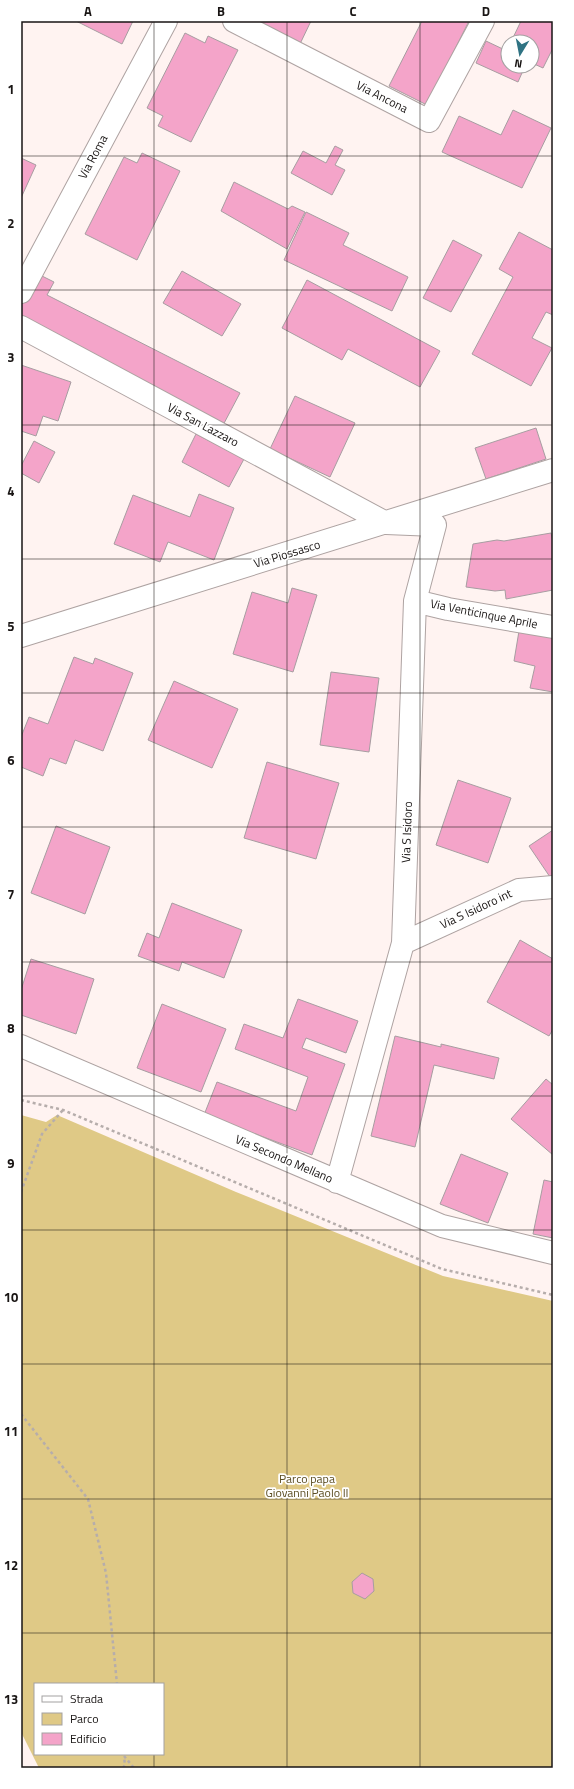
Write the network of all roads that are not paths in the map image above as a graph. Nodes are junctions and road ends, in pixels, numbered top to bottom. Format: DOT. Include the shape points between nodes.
graph roads {
  1 [pos="166,21"];
  2 [pos="234,21"];
  3 [pos="483,21"];
  4 [pos="21,292"];
  5 [pos="21,327"];
  6 [pos="553,470"];
  7 [pos="386,523"];
  8 [pos="415,601"];
  9 [pos="553,627"];
  10 [pos="21,636"];
  11 [pos="553,888"];
  12 [pos="403,943"];
  13 [pos="21,1046"];
  14 [pos="337,1182"];
  15 [pos="553,1252"];
  1 -- 4 [label="street, Via Roma"];
  2 -- 3 [label="street, Via Ancona" via="429,121"];
  5 -- 7 [label="street, Via San Lazzaro"];
  6 -- 7 [label="street, Via Piossasco"];
  7 -- 8 [label="street, Via S Isidoro" via="435,525"];
  7 -- 10 [label="street, Via Piossasco"];
  8 -- 9 [label="street, Via Venticinque Aprile"];
  8 -- 12 [label="street, Via S Isidoro"];
  11 -- 12 [label="street, Via S Isidoro int" via="519,890"];
  12 -- 14 [label="street, Via S Isidoro"];
  13 -- 14 [label="street, Via Secondo Mellano"];
  14 -- 15 [label="street, Via Secondo Mellano" via="442,1226"];
}
